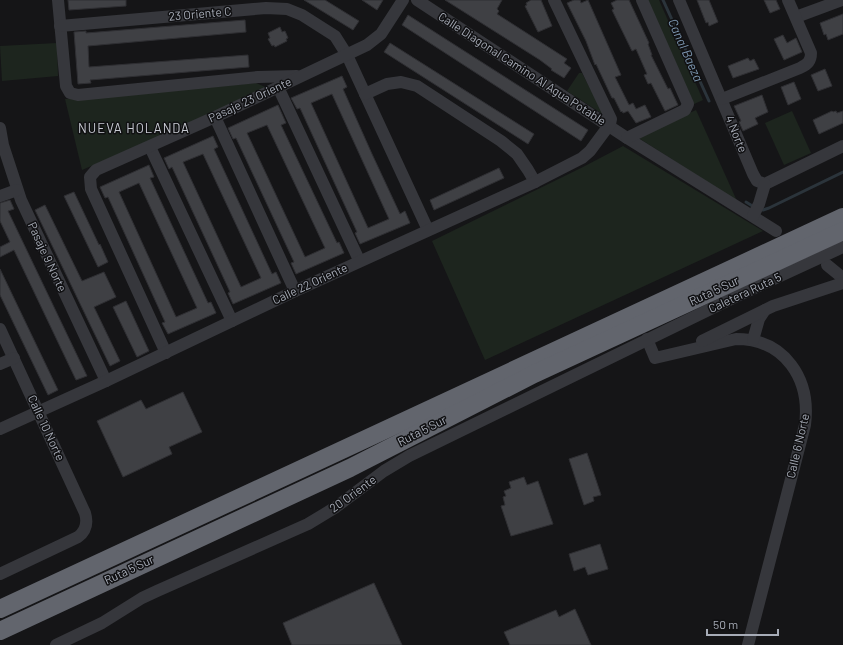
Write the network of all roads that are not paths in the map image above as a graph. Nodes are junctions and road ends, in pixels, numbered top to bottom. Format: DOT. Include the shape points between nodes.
graph roads {
  1 [pos="58,0"];
  2 [pos="403,0"];
  3 [pos="417,0"];
  4 [pos="554,0"];
  5 [pos="642,0"];
  6 [pos="679,0"];
  7 [pos="788,0"];
  8 [pos="842,0"];
  9 [pos="796,17"];
  10 [pos="60,26"];
  11 [pos="347,55"];
  12 [pos="302,76"];
  13 [pos="278,87"];
  14 [pos="365,94"];
  15 [pos="722,100"];
  16 [pos="215,117"];
  17 [pos="609,126"];
  18 [pos="0,128"];
  19 [pos="627,138"];
  20 [pos="843,146"];
  21 [pos="150,147"];
  22 [pos="535,182"];
  23 [pos="765,184"];
  24 [pos="17,190"];
  25 [pos="0,196"];
  26 [pos="843,204"];
  27 [pos="756,211"];
  28 [pos="843,217"];
  29 [pos="428,230"];
  30 [pos="776,231"];
  31 [pos="843,231"];
  32 [pos="843,234"];
  33 [pos="820,242"];
  34 [pos="843,247"];
  35 [pos="773,249"];
  36 [pos="359,260"];
  37 [pos="827,265"];
  38 [pos="843,278"];
  39 [pos="843,284"];
  40 [pos="294,290"];
  41 [pos="765,310"];
  42 [pos="232,321"];
  43 [pos="0,329"];
  44 [pos="647,339"];
  45 [pos="754,340"];
  46 [pos="679,352"];
  47 [pos="166,353"];
  48 [pos="14,358"];
  49 [pos="0,364"];
  50 [pos="106,381"];
  51 [pos="39,411"];
  52 [pos="0,429"];
  53 [pos="0,574"];
  54 [pos="0,609"];
  55 [pos="0,631"];
  56 [pos="56,645"];
  57 [pos="748,645"];
  1 -- 10 [label="street"];
  2 -- 11 [label="street, Pasaje 23 Oriente" via="375,39"];
  3 -- 17 [label="street, Calle Diagonal Camino Al Agua Potable"];
  4 -- 17 [label="street" via="610,117"];
  5 -- 19 [label="street" via="688,107"];
  6 -- 15 [label="street, 4 Norte"];
  7 -- 9 [label="street"];
  8 -- 9 [label="street"];
  9 -- 15 [label="street" via="811,53 811,60 806,65"];
  10 -- 11 [label="street, 23 Oriente C" via="266,8 287,9 302,14 335,36"];
  10 -- 12 [label="street" via="66,86 70,93 78,95 258,77"];
  11 -- 12 [label="street, Pasaje 23 Oriente"];
  11 -- 14 [label="street, 23 Oriente C"];
  12 -- 13 [label="street, Pasaje 23 Oriente"];
  13 -- 16 [label="street, Pasaje 23 Oriente"];
  13 -- 36 [label="street"];
  14 -- 22 [label="street" via="387,84 401,82 418,86 517,154"];
  14 -- 29 [label="street, 23 Oriente C"];
  15 -- 23 [label="street, 4 Norte" via="753,174 757,181"];
  16 -- 21 [label="street, Pasaje 23 Oriente"];
  16 -- 40 [label="street"];
  17 -- 19 [label="street, Calle Diagonal Camino Al Agua Potable"];
  17 -- 22 [label="street, Calle 22 Oriente" via="586,156"];
  18 -- 24 [label="street, Pasaje 9 Norte"];
  19 -- 27 [label="street, Calle Diagonal Camino Al Agua Potable"];
  20 -- 23 [label="street"];
  21 -- 42 [label="street"];
  21 -- 47 [label="street, Pasaje 23 Oriente" via="96,170 90,177 91,188"];
  22 -- 29 [label="street, Calle 22 Oriente"];
  23 -- 27 [label="street"];
  24 -- 25 [label="street"];
  24 -- 50 [label="street, Pasaje 9 Norte"];
  26 -- 35 [label="highway"];
  27 -- 30 [label="street, Calle Diagonal Camino Al Agua Potable"];
  28 -- 35 [label="highway, Ruta 5 Sur"];
  29 -- 36 [label="street, Calle 22 Oriente"];
  31 -- 33 [label="highway, Ruta 5 Sur"];
  32 -- 33 [label="highway"];
  33 -- 55 [label="highway, Ruta 5 Sur" via="534,374 343,471"];
  34 -- 44 [label="street, Caletera Ruta 5"];
  35 -- 54 [label="highway, Ruta 5 Sur"];
  36 -- 40 [label="street, Calle 22 Oriente"];
  37 -- 38 [label="street"];
  39 -- 41 [label="street"];
  40 -- 42 [label="street, Calle 22 Oriente"];
  41 -- 45 [label="street" via="759,319"];
  41 -- 46 [label="street"];
  42 -- 47 [label="street, Calle 22 Oriente"];
  43 -- 48 [label="street, Calle 10 Norte"];
  44 -- 46 [label="street, Calle 6 Norte" via="656,358"];
  44 -- 56 [label="street, 20 Oriente" via="409,456 308,524 142,598 102,623"];
  45 -- 46 [label="street, Calle 6 Norte" via="736,339"];
  45 -- 57 [label="street, Calle 6 Norte" via="769,346 788,360 802,384 807,411"];
  47 -- 50 [label="street, Calle 22 Oriente"];
  48 -- 49 [label="street"];
  48 -- 51 [label="street, Calle 10 Norte"];
  50 -- 51 [label="street, Calle 22 Oriente"];
  51 -- 52 [label="street, Calle 22 Oriente"];
  51 -- 53 [label="street, Calle 10 Norte" via="85,513 86,528 78,537"];
}
